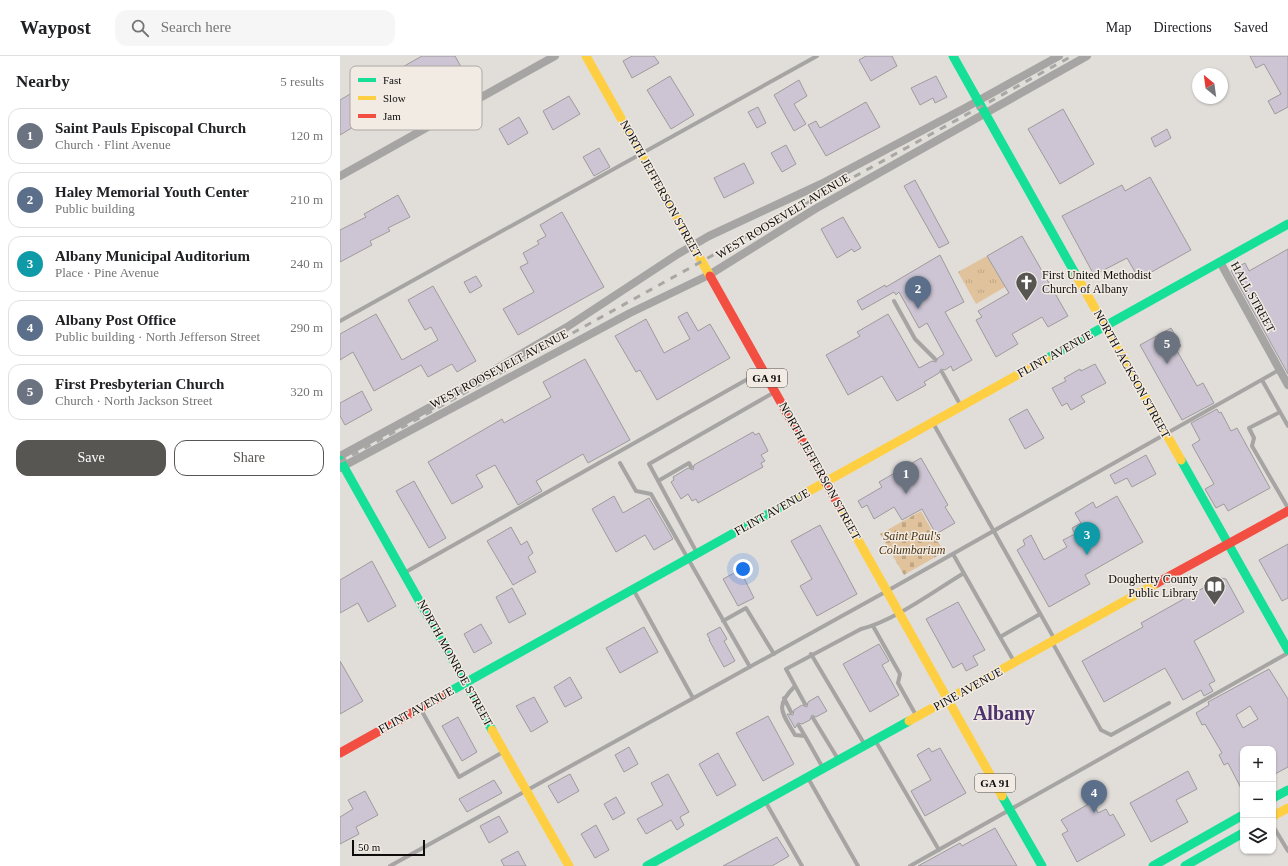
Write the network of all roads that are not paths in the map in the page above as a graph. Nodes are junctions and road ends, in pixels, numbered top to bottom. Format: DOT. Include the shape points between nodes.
graph roads {
  1 [pos="555,56"];
  2 [pos="586,56"];
  3 [pos="817,56"];
  4 [pos="953,56"];
  5 [pos="1058,56"];
  6 [pos="1087,56"];
  7 [pos="482,97"];
  8 [pos="978,100"];
  9 [pos="985,112"];
  10 [pos="422,130"];
  11 [pos="641,154"];
  12 [pos="340,176"];
  13 [pos="1288,224"];
  14 [pos="693,246"];
  15 [pos="1220,262"];
  16 [pos="709,275"];
  17 [pos="894,301"];
  18 [pos="340,321"];
  19 [pos="1105,326"];
  20 [pos="935,359"];
  21 [pos="1279,370"];
  22 [pos="763,371"];
  23 [pos="942,372"];
  24 [pos="1262,380"];
  25 [pos="1288,385"];
  26 [pos="775,391"];
  27 [pos="961,406"];
  28 [pos="1280,412"];
  29 [pos="932,422"];
  30 [pos="1288,426"];
  31 [pos="1166,434"];
  32 [pos="340,456"];
  33 [pos="620,463"];
  34 [pos="341,465"];
  35 [pos="691,467"];
  36 [pos="658,480"];
  37 [pos="826,482"];
  38 [pos="1288,510"];
  39 [pos="993,531"];
  40 [pos="1228,544"];
  41 [pos="697,553"];
  42 [pos="953,554"];
  43 [pos="688,558"];
  44 [pos="404,573"];
  45 [pos="964,573"];
  46 [pos="633,589"];
  47 [pos="887,591"];
  48 [pos="899,612"];
  49 [pos="1040,614"];
  50 [pos="723,621"];
  51 [pos="873,626"];
  52 [pos="1000,637"];
  53 [pos="1054,641"];
  54 [pos="1288,650"];
  55 [pos="1288,653"];
  56 [pos="774,654"];
  57 [pos="812,654"];
  58 [pos="1015,663"];
  59 [pos="750,667"];
  60 [pos="466,682"];
  61 [pos="795,686"];
  62 [pos="693,698"];
  63 [pos="784,698"];
  64 [pos="949,699"];
  65 [pos="1169,703"];
  66 [pos="805,704"];
  67 [pos="420,708"];
  68 [pos="791,712"];
  69 [pos="917,717"];
  70 [pos="813,718"];
  71 [pos="799,726"];
  72 [pos="805,736"];
  73 [pos="875,740"];
  74 [pos="865,746"];
  75 [pos="505,752"];
  76 [pos="340,753"];
  77 [pos="839,760"];
  78 [pos="823,768"];
  79 [pos="808,777"];
  80 [pos="526,790"];
  81 [pos="1288,790"];
  82 [pos="1276,796"];
  83 [pos="765,801"];
  84 [pos="1288,808"];
  85 [pos="1010,809"];
  86 [pos="1276,814"];
  87 [pos="1240,817"];
  88 [pos="1276,831"];
  89 [pos="1240,835"];
  90 [pos="939,850"];
  91 [pos="1288,851"];
  92 [pos="390,866"];
  93 [pos="569,866"];
  94 [pos="646,866"];
  95 [pos="802,866"];
  96 [pos="858,866"];
  97 [pos="910,866"];
  98 [pos="1042,866"];
  99 [pos="1152,866"];
  100 [pos="1185,866"];
  1 -- 7 [label="street"];
  2 -- 11 [label="main road, NORTH JEFFERSON STREET / GA 91"];
  3 -- 11 [label="lane"];
  4 -- 8 [label="main road, NORTH JACKSON STREET"];
  5 -- 8 [label="street, WEST ROOSEVELT AVENUE"];
  6 -- 9 [label="street, WEST ROOSEVELT AVENUE"];
  8 -- 9 [label="main road, NORTH JACKSON STREET"];
  8 -- 14 [label="street, WEST ROOSEVELT AVENUE" via="821,184 713,234"];
  9 -- 16 [label="street, WEST ROOSEVELT AVENUE" via="815,209"];
  9 -- 19 [label="main road, NORTH JACKSON STREET"];
  10 -- 12 [label="street"];
  11 -- 14 [label="main road, NORTH JEFFERSON STREET / GA 91"];
  11 -- 18 [label="lane"];
  13 -- 15 [label="main road, FLINT AVENUE"];
  14 -- 16 [label="main road, NORTH JEFFERSON STREET / GA 91"];
  14 -- 32 [label="street, WEST ROOSEVELT AVENUE" via="568,327"];
  15 -- 19 [label="main road, FLINT AVENUE"];
  15 -- 21 [label="street, HALL STREET"];
  16 -- 22 [label="main road, NORTH JEFFERSON STREET / GA 91"];
  16 -- 34 [label="street, WEST ROOSEVELT AVENUE" via="630,313"];
  17 -- 20 [label="lane" via="915,339"];
  19 -- 27 [label="main road, FLINT AVENUE"];
  19 -- 31 [label="main road, NORTH JACKSON STREET"];
  21 -- 24 [label="lane"];
  21 -- 25 [label="street, HALL STREET"];
  22 -- 26 [label="main road, NORTH JEFFERSON STREET / GA 91"];
  22 -- 44 [label="lane"];
  23 -- 27 [label="lane"];
  24 -- 28 [label="lane"];
  24 -- 31 [label="lane"];
  26 -- 36 [label="lane" via="649,464"];
  26 -- 37 [label="main road, NORTH JEFFERSON STREET / GA 91"];
  27 -- 29 [label="main road, FLINT AVENUE"];
  28 -- 30 [label="lane"];
  28 -- 38 [label="lane" via="1249,428 1254,438 1252,446"];
  29 -- 37 [label="main road, FLINT AVENUE"];
  29 -- 39 [label="lane"];
  31 -- 39 [label="lane"];
  31 -- 40 [label="main road, NORTH JACKSON STREET"];
  33 -- 43 [label="lane" via="636,491 651,494"];
  34 -- 44 [label="main road, NORTH MONROE STREET"];
  35 -- 36 [label="lane" via="689,463"];
  36 -- 41 [label="lane"];
  37 -- 41 [label="main road, FLINT AVENUE"];
  37 -- 47 [label="main road, NORTH JEFFERSON STREET / GA 91"];
  38 -- 40 [label="main road, PINE AVENUE"];
  39 -- 42 [label="lane"];
  39 -- 49 [label="lane"];
  40 -- 53 [label="main road, PINE AVENUE"];
  40 -- 54 [label="main road, NORTH JACKSON STREET"];
  41 -- 43 [label="main road, FLINT AVENUE"];
  42 -- 45 [label="lane"];
  42 -- 47 [label="lane"];
  43 -- 46 [label="main road, FLINT AVENUE"];
  43 -- 50 [label="lane"];
  44 -- 60 [label="main road, NORTH MONROE STREET"];
  45 -- 48 [label="lane"];
  45 -- 52 [label="lane"];
  46 -- 60 [label="main road, FLINT AVENUE"];
  46 -- 62 [label="lane"];
  47 -- 48 [label="main road, NORTH JEFFERSON STREET / GA 91"];
  47 -- 56 [label="lane"];
  48 -- 51 [label="lane"];
  48 -- 64 [label="main road, NORTH JEFFERSON STREET / GA 91"];
  49 -- 52 [label="lane"];
  49 -- 53 [label="lane"];
  50 -- 56 [label="lane" via="746,608"];
  50 -- 59 [label="lane"];
  51 -- 57 [label="lane" via="861,629"];
  51 -- 69 [label="lane" via="900,674 898,684"];
  52 -- 58 [label="lane"];
  53 -- 58 [label="main road, PINE AVENUE"];
  53 -- 65 [label="lane" via="1101,730 1111,735"];
  55 -- 85 [label="lane"];
  56 -- 59 [label="lane"];
  57 -- 61 [label="lane" via="786,669"];
  57 -- 74 [label="lane"];
  58 -- 64 [label="main road, PINE AVENUE"];
  59 -- 62 [label="lane"];
  60 -- 67 [label="main road, FLINT AVENUE"];
  60 -- 75 [label="main road, NORTH MONROE STREET"];
  61 -- 63 [label="lane"];
  61 -- 66 [label="lane"];
  62 -- 80 [label="lane"];
  63 -- 68 [label="lane"];
  63 -- 72 [label="lane" via="782,711 795,734"];
  64 -- 69 [label="main road, PINE AVENUE"];
  64 -- 85 [label="main road, NORTH JEFFERSON STREET / GA 91"];
  67 -- 75 [label="lane" via="460,777"];
  67 -- 76 [label="main road, FLINT AVENUE"];
  69 -- 73 [label="main road, PINE AVENUE"];
  70 -- 77 [label="lane"];
  71 -- 72 [label="lane"];
  72 -- 78 [label="lane"];
  73 -- 74 [label="main road, PINE AVENUE"];
  73 -- 90 [label="lane"];
  74 -- 77 [label="main road, PINE AVENUE"];
  75 -- 80 [label="main road, NORTH MONROE STREET"];
  77 -- 78 [label="main road, PINE AVENUE"];
  78 -- 79 [label="main road, PINE AVENUE"];
  79 -- 83 [label="main road, PINE AVENUE"];
  79 -- 96 [label="lane"];
  80 -- 92 [label="lane"];
  80 -- 93 [label="main road, NORTH MONROE STREET"];
  81 -- 82 [label="main road"];
  83 -- 94 [label="main road, PINE AVENUE"];
  83 -- 95 [label="lane"];
  84 -- 86 [label="main road"];
  85 -- 90 [label="lane"];
  85 -- 98 [label="main road, NORTH JEFFERSON STREET / GA 91"];
  87 -- 99 [label="main road"];
  88 -- 91 [label="lane"];
  89 -- 100 [label="main road"];
  90 -- 97 [label="lane"];
}
